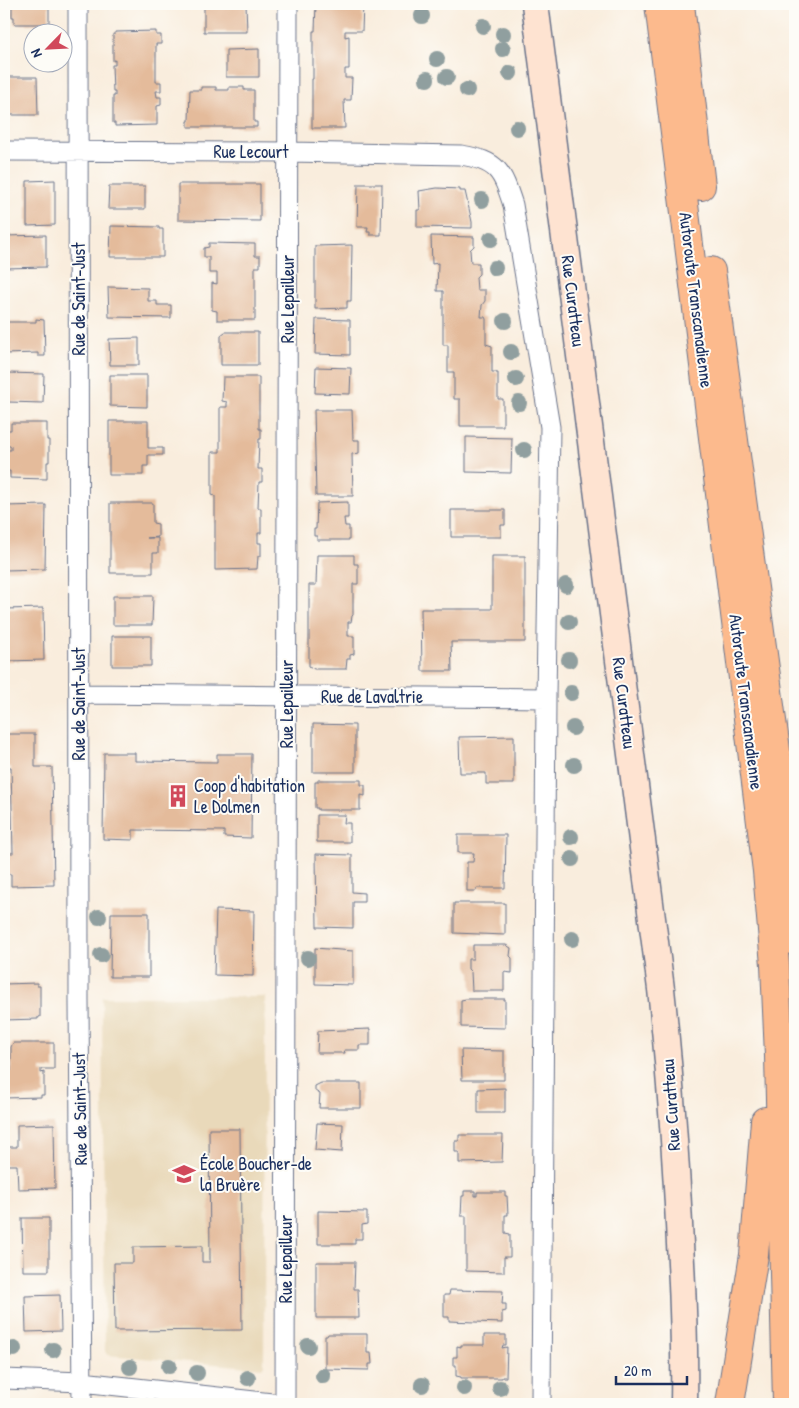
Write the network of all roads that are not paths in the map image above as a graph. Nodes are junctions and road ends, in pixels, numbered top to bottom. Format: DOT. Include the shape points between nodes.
graph roads {
  1 [pos="78,4"];
  2 [pos="288,4"];
  3 [pos="535,4"];
  4 [pos="659,4"];
  5 [pos="680,4"];
  6 [pos="4,151"];
  7 [pos="79,152"];
  8 [pos="288,152"];
  9 [pos="79,694"];
  10 [pos="287,696"];
  11 [pos="546,698"];
  12 [pos="772,925"];
  13 [pos="795,941"];
  14 [pos="4,1379"];
  15 [pos="82,1382"];
  16 [pos="82,1404"];
  17 [pos="281,1404"];
  18 [pos="286,1404"];
  19 [pos="541,1404"];
  20 [pos="684,1404"];
  21 [pos="730,1404"];
  22 [pos="787,1404"];
  1 -- 7 [label="street, Rue de Saint-Just"];
  2 -- 8 [label="street, Rue Lepailleur"];
  3 -- 20 [label="main road, Rue Curatteau" via="662,998 679,1209"];
  4 -- 12 [label="highway, Autoroute Transcanadienne"];
  5 -- 13 [label="highway, Autoroute Transcanadienne" via="708,246 784,809"];
  6 -- 7 [label="street, Rue Lecourt"];
  7 -- 8 [label="street, Rue Lecourt"];
  7 -- 9 [label="street, Rue de Saint-Just"];
  8 -- 10 [label="street, Rue Lepailleur"];
  8 -- 11 [label="street, Rue Lecourt" via="461,155 479,158 503,176 513,205 550,427"];
  9 -- 10 [label="street, Rue de Lavaltrie"];
  9 -- 15 [label="street, Rue de Saint-Just"];
  10 -- 11 [label="street, Rue de Lavaltrie"];
  10 -- 18 [label="street, Rue Lepailleur"];
  11 -- 19 [label="street"];
  12 -- 21 [label="highway" via="765,1134 754,1255"];
  12 -- 22 [label="highway, Autoroute Transcanadienne" via="782,1154"];
  14 -- 15 [label="street"];
  15 -- 16 [label="street, Rue de Saint-Just"];
  15 -- 17 [label="street"];
}
